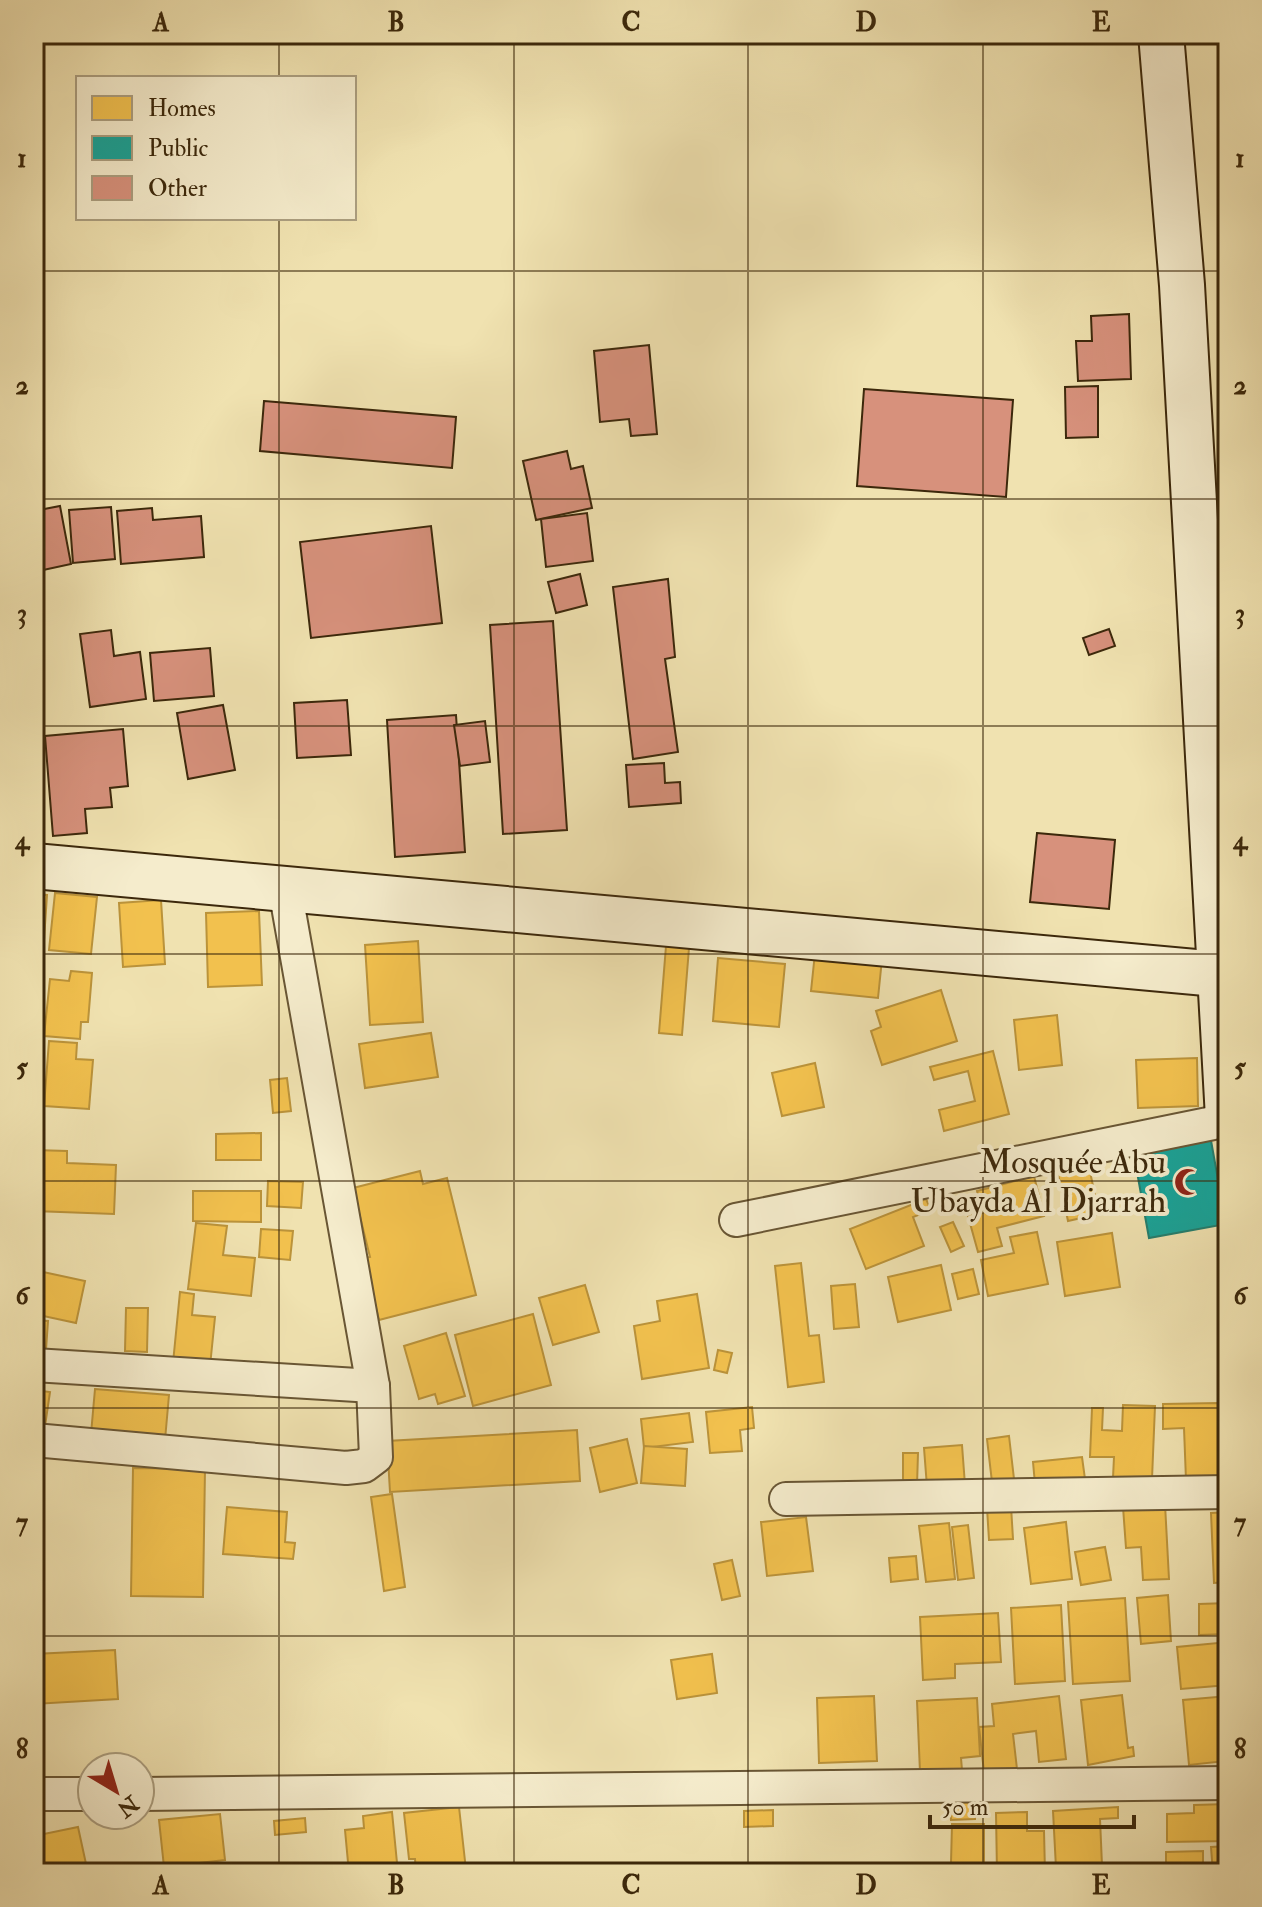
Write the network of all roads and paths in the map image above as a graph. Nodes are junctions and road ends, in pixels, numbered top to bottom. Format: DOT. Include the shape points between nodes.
graph roads {
  1 [pos="1161,34"];
  2 [pos="34,866"];
  3 [pos="285,889"];
  4 [pos="1224,975"];
  5 [pos="1228,1119"];
  6 [pos="736,1220"];
  7 [pos="34,1365"];
  8 [pos="373,1386"];
  9 [pos="34,1440"];
  10 [pos="1228,1492"];
  11 [pos="786,1499"];
  12 [pos="1228,1783"];
  13 [pos="34,1794"];
  14 [pos="76,1794"];
  15 [pos="156,1794"];
  1 -- 4 [label="street" via="1182,285"];
  2 -- 3 [label="street"];
  3 -- 4 [label="street"];
  3 -- 8 [label="street"];
  4 -- 5 [label="street"];
  5 -- 6 [label="street"];
  7 -- 8 [label="street"];
  8 -- 9 [label="street" via="376,1457 364,1466"];
  10 -- 11 [label="street"];
  12 -- 15 [label="street"];
  13 -- 14 [label="street"];
}
